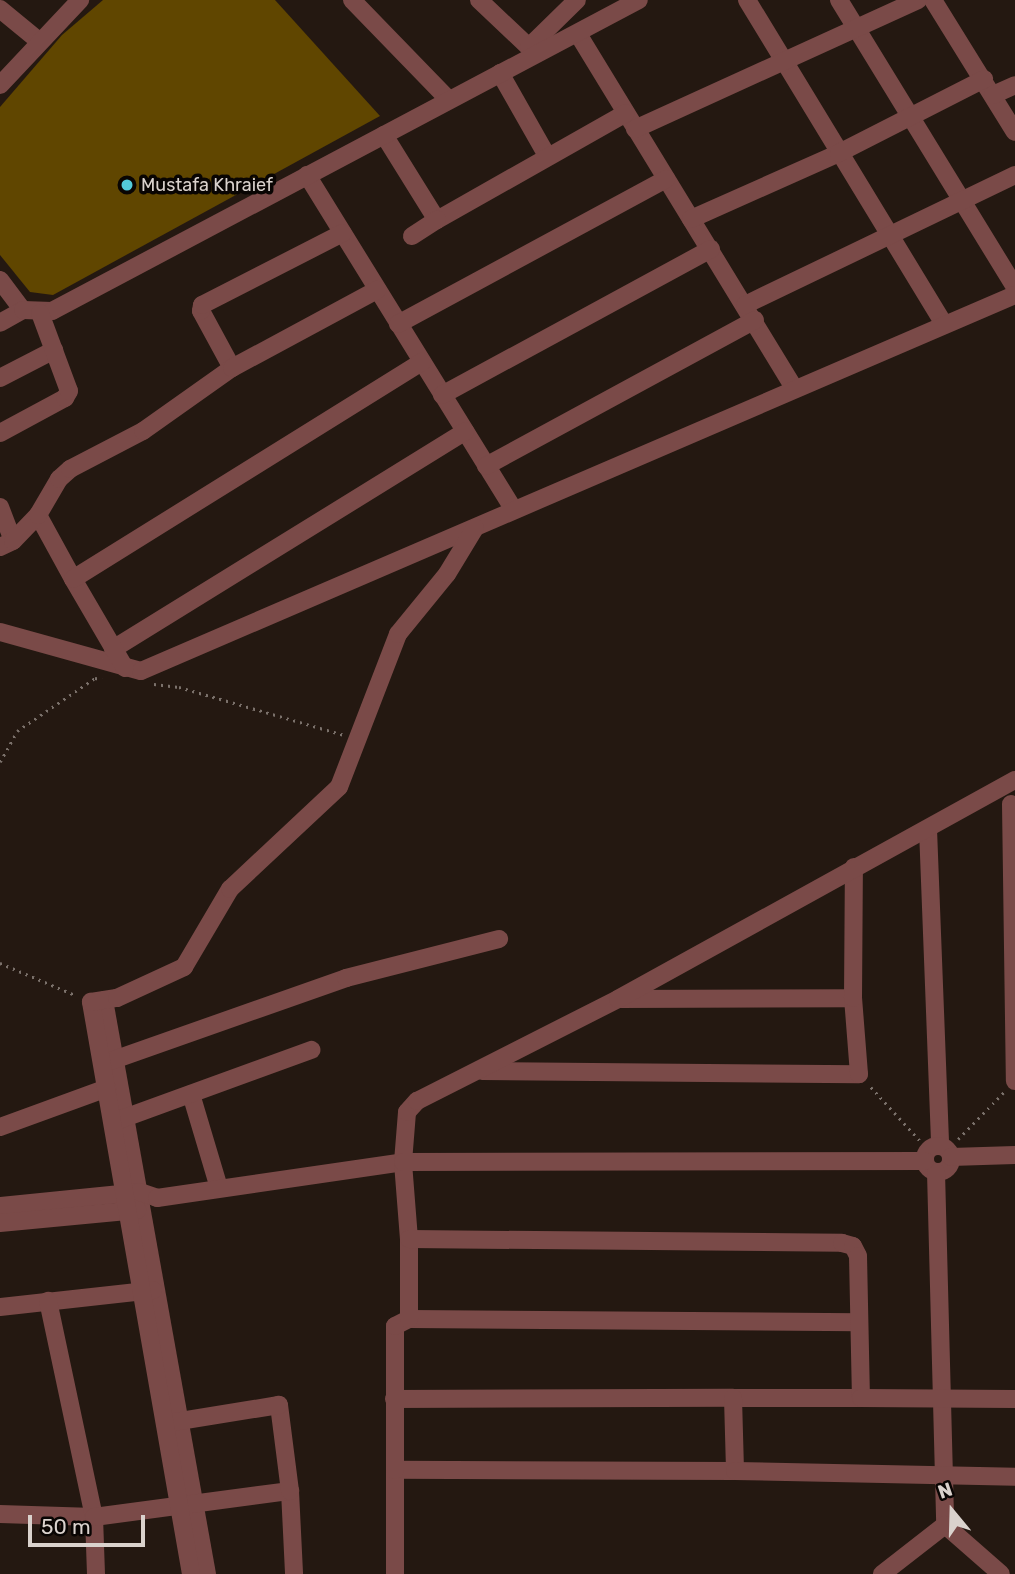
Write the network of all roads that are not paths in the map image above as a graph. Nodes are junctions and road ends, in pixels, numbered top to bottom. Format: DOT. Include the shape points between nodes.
graph roads {
  1 [pos="352,0"];
  2 [pos="479,0"];
  3 [pos="577,0"];
  4 [pos="639,0"];
  5 [pos="747,0"];
  6 [pos="839,0"];
  7 [pos="918,0"];
  8 [pos="933,0"];
  9 [pos="71,4"];
  10 [pos="0,9"];
  11 [pos="857,28"];
  12 [pos="578,34"];
  13 [pos="39,41"];
  14 [pos="532,50"];
  15 [pos="785,61"];
  16 [pos="500,73"];
  17 [pos="0,85"];
  18 [pos="1015,85"];
  19 [pos="989,87"];
  20 [pos="449,100"];
  21 [pos="625,113"];
  22 [pos="910,117"];
  23 [pos="635,129"];
  24 [pos="1015,132"];
  25 [pos="384,135"];
  26 [pos="839,153"];
  27 [pos="546,154"];
  28 [pos="307,175"];
  29 [pos="1015,175"];
  30 [pos="666,179"];
  31 [pos="961,201"];
  32 [pos="691,219"];
  33 [pos="437,220"];
  34 [pos="343,233"];
  35 [pos="888,234"];
  36 [pos="412,236"];
  37 [pos="711,249"];
  38 [pos="0,280"];
  39 [pos="1015,287"];
  40 [pos="377,290"];
  41 [pos="1015,295"];
  42 [pos="745,304"];
  43 [pos="32,312"];
  44 [pos="755,320"];
  45 [pos="0,323"];
  46 [pos="398,324"];
  47 [pos="944,324"];
  48 [pos="54,351"];
  49 [pos="422,362"];
  50 [pos="232,368"];
  51 [pos="0,378"];
  52 [pos="794,388"];
  53 [pos="442,395"];
  54 [pos="465,432"];
  55 [pos="0,433"];
  56 [pos="486,466"];
  57 [pos="0,507"];
  58 [pos="513,509"];
  59 [pos="38,515"];
  60 [pos="475,528"];
  61 [pos="7,544"];
  62 [pos="73,579"];
  63 [pos="0,632"];
  64 [pos="113,649"];
  65 [pos="125,668"];
  66 [pos="1012,782"];
  67 [pos="1013,809"];
  68 [pos="928,829"];
  69 [pos="854,867"];
  70 [pos="499,939"];
  71 [pos="853,998"];
  72 [pos="618,999"];
  73 [pos="312,1050"];
  74 [pos="109,1062"];
  75 [pos="479,1071"];
  76 [pos="1015,1082"];
  77 [pos="107,1088"];
  78 [pos="191,1094"];
  79 [pos="119,1120"];
  80 [pos="0,1127"];
  81 [pos="1015,1155"];
  82 [pos="938,1156"];
  83 [pos="403,1162"];
  84 [pos="219,1188"];
  85 [pos="139,1201"];
  86 [pos="0,1206"];
  87 [pos="0,1223"];
  88 [pos="409,1239"];
  89 [pos="151,1290"];
  90 [pos="48,1301"];
  91 [pos="0,1307"];
  92 [pos="409,1320"];
  93 [pos="859,1322"];
  94 [pos="733,1398"];
  95 [pos="861,1398"];
  96 [pos="394,1399"];
  97 [pos="942,1399"];
  98 [pos="1015,1399"];
  99 [pos="170,1422"];
  100 [pos="395,1471"];
  101 [pos="735,1471"];
  102 [pos="1015,1477"];
  103 [pos="943,1478"];
  104 [pos="290,1491"];
  105 [pos="186,1505"];
  106 [pos="0,1514"];
  107 [pos="94,1517"];
  108 [pos="945,1525"];
  109 [pos="96,1574"];
  110 [pos="191,1574"];
  111 [pos="207,1574"];
  112 [pos="294,1574"];
  113 [pos="395,1574"];
  114 [pos="882,1574"];
  115 [pos="1001,1574"];
  1 -- 20 [label="street"];
  2 -- 14 [label="street"];
  3 -- 14 [label="street"];
  4 -- 12 [label="street"];
  5 -- 15 [label="street"];
  6 -- 11 [label="street"];
  7 -- 11 [label="street"];
  8 -- 19 [label="street"];
  9 -- 13 [label="street"];
  10 -- 13 [label="street"];
  11 -- 15 [label="street"];
  11 -- 22 [label="street"];
  12 -- 14 [label="street"];
  12 -- 21 [label="street"];
  13 -- 17 [label="street"];
  14 -- 16 [label="street"];
  15 -- 23 [label="street"];
  15 -- 26 [label="street"];
  16 -- 20 [label="street"];
  16 -- 27 [label="street"];
  18 -- 19 [label="street"];
  19 -- 22 [label="street"];
  19 -- 24 [label="street"];
  20 -- 25 [label="street"];
  21 -- 23 [label="street"];
  21 -- 27 [label="street"];
  22 -- 26 [label="street"];
  22 -- 31 [label="street"];
  23 -- 30 [label="street"];
  25 -- 28 [label="street"];
  25 -- 33 [label="street"];
  26 -- 32 [label="street"];
  26 -- 35 [label="street"];
  27 -- 33 [label="street"];
  28 -- 34 [label="street"];
  28 -- 43 [label="street"];
  29 -- 31 [label="street"];
  30 -- 32 [label="street"];
  30 -- 46 [label="street"];
  31 -- 35 [label="street"];
  31 -- 39 [label="street"];
  32 -- 37 [label="street"];
  33 -- 36 [label="street"];
  34 -- 40 [label="street"];
  34 -- 50 [label="street" via="202,305"];
  35 -- 42 [label="street"];
  35 -- 47 [label="street"];
  37 -- 42 [label="street"];
  37 -- 53 [label="street"];
  38 -- 43 [label="street"];
  40 -- 46 [label="street"];
  40 -- 50 [label="street"];
  41 -- 47 [label="street"];
  42 -- 44 [label="street"];
  43 -- 45 [label="street"];
  43 -- 48 [label="street"];
  44 -- 52 [label="street"];
  44 -- 56 [label="street"];
  46 -- 49 [label="street"];
  47 -- 52 [label="street"];
  48 -- 51 [label="street"];
  48 -- 55 [label="street" via="67,383 65,398"];
  49 -- 53 [label="street"];
  49 -- 62 [label="street"];
  50 -- 59 [label="street" via="143,431 64,474"];
  52 -- 58 [label="street"];
  53 -- 54 [label="street"];
  54 -- 56 [label="street"];
  54 -- 64 [label="street"];
  56 -- 58 [label="street"];
  57 -- 61 [label="street"];
  58 -- 60 [label="street"];
  59 -- 61 [label="street"];
  59 -- 62 [label="street"];
  60 -- 65 [label="street" via="141,671"];
  60 -- 74 [label="street" via="447,574 398,634 374,685 339,787 230,889 184,967 97,1001"];
  62 -- 64 [label="street"];
  63 -- 65 [label="street"];
  64 -- 65 [label="street"];
  66 -- 67 [label="street"];
  66 -- 68 [label="street"];
  67 -- 76 [label="street"];
  68 -- 69 [label="street"];
  68 -- 82 [label="street"];
  69 -- 71 [label="street"];
  69 -- 72 [label="street"];
  70 -- 74 [label="street" via="346,978"];
  71 -- 72 [label="street"];
  71 -- 75 [label="street" via="859,1074"];
  72 -- 75 [label="street"];
  73 -- 78 [label="street"];
  74 -- 77 [label="street"];
  74 -- 79 [label="street"];
  75 -- 83 [label="street" via="417,1101 407,1112"];
  77 -- 79 [label="street"];
  77 -- 80 [label="street"];
  78 -- 79 [label="street"];
  78 -- 84 [label="street"];
  79 -- 85 [label="street"];
  81 -- 82 [label="street"];
  82 -- 83 [label="street"];
  82 -- 97 [label="street"];
  83 -- 84 [label="street"];
  83 -- 88 [label="street"];
  84 -- 85 [label="street"];
  85 -- 86 [label="street"];
  85 -- 87 [label="street"];
  85 -- 89 [label="street"];
  88 -- 92 [label="street"];
  88 -- 93 [label="street" via="842,1242 853,1245 858,1256"];
  89 -- 90 [label="street"];
  89 -- 99 [label="street"];
  90 -- 91 [label="street"];
  90 -- 107 [label="street"];
  92 -- 93 [label="street"];
  92 -- 96 [label="street" via="395,1326"];
  93 -- 95 [label="street"];
  94 -- 95 [label="street"];
  94 -- 96 [label="street"];
  94 -- 101 [label="street"];
  95 -- 97 [label="street"];
  96 -- 100 [label="street"];
  97 -- 98 [label="street"];
  97 -- 103 [label="street"];
  99 -- 104 [label="street" via="279,1405"];
  99 -- 105 [label="street"];
  100 -- 101 [label="street"];
  100 -- 113 [label="street"];
  101 -- 103 [label="street"];
  102 -- 103 [label="street"];
  103 -- 108 [label="street"];
  104 -- 105 [label="street"];
  104 -- 112 [label="street"];
  105 -- 107 [label="street"];
  105 -- 110 [label="street"];
  105 -- 111 [label="street"];
  106 -- 107 [label="street"];
  107 -- 109 [label="street"];
  108 -- 114 [label="street"];
  108 -- 115 [label="street"];
}
